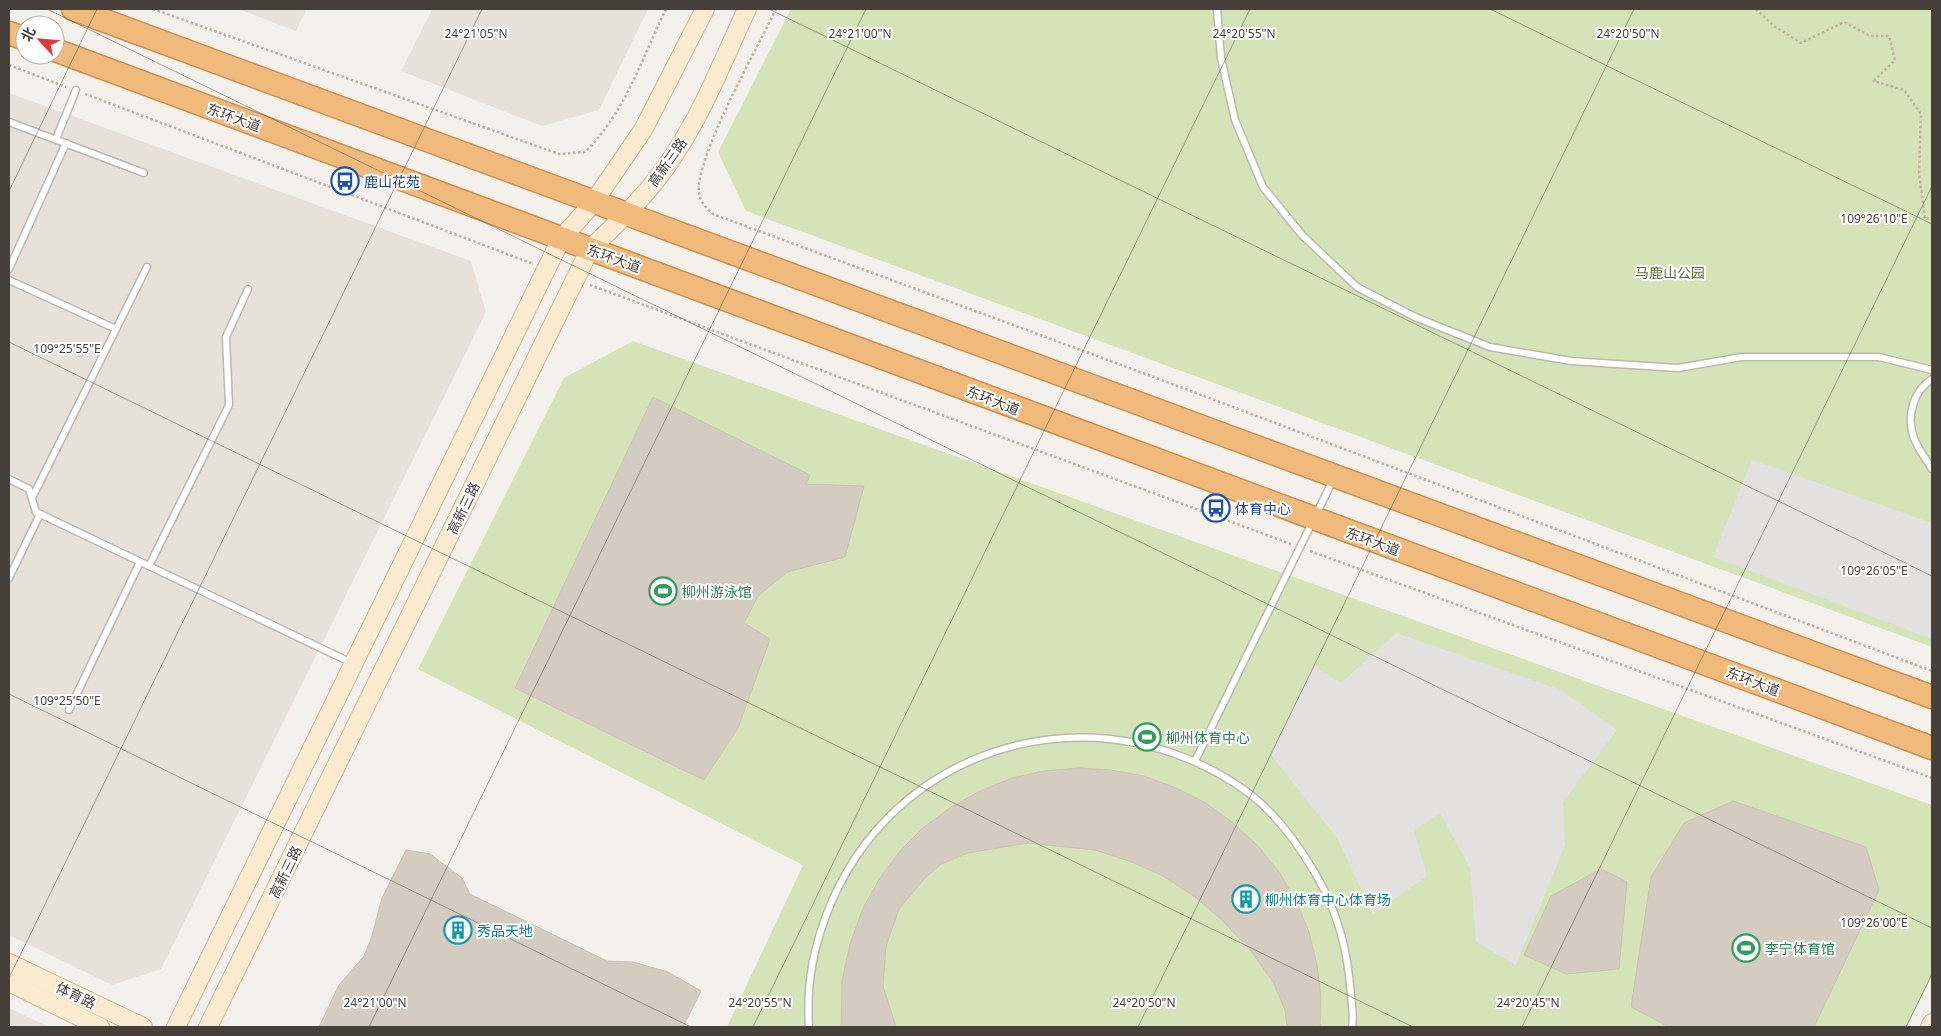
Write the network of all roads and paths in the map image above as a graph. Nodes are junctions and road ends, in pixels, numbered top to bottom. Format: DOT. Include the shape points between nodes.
graph roads {
  1 [pos="73,9"];
  2 [pos="153,9"];
  3 [pos="666,9"];
  4 [pos="705,9"];
  5 [pos="747,9"];
  6 [pos="776,9"];
  7 [pos="1217,9"];
  8 [pos="1756,9"];
  9 [pos="65,54"];
  10 [pos="9,65"];
  11 [pos="76,90"];
  12 [pos="9,122"];
  13 [pos="56,139"];
  14 [pos="66,143"];
  15 [pos="144,173"];
  16 [pos="593,203"];
  17 [pos="628,214"];
  18 [pos="1932,217"];
  19 [pos="561,238"];
  20 [pos="590,249"];
  21 [pos="147,267"];
  22 [pos="9,269"];
  23 [pos="547,269"];
  24 [pos="575,279"];
  25 [pos="9,280"];
  26 [pos="248,289"];
  27 [pos="116,329"];
  28 [pos="1932,370"];
  29 [pos="1932,379"];
  30 [pos="1932,469"];
  31 [pos="1334,476"];
  32 [pos="9,479"];
  33 [pos="32,498"];
  34 [pos="40,514"];
  35 [pos="1314,520"];
  36 [pos="1300,548"];
  37 [pos="140,562"];
  38 [pos="149,566"];
  39 [pos="9,578"];
  40 [pos="354,664"];
  41 [pos="1932,671"];
  42 [pos="1932,697"];
  43 [pos="69,710"];
  44 [pos="1932,748"];
  45 [pos="1195,761"];
  46 [pos="1932,778"];
  47 [pos="9,963"];
  48 [pos="9,982"];
  49 [pos="1932,1023"];
  50 [pos="100,1027"];
  51 [pos="144,1027"];
  52 [pos="176,1027"];
  53 [pos="208,1027"];
  54 [pos="810,1027"];
  55 [pos="1352,1027"];
  56 [pos="1930,1027"];
  1 -- 16 [label="highway"];
  2 -- 3 [label="path" via="559,154 585,152 603,134 618,112"];
  4 -- 16 [label="main road" via="643,130"];
  5 -- 17 [label="main road, 高新三路" via="691,128"];
  6 -- 41 [label="path" via="701,168 699,192 704,206 713,214"];
  7 -- 28 [label="lane" via="1221,58 1235,120 1263,188 1302,235 1357,287 1415,318 1490,347 1571,361 1678,368 1742,357 1879,357"];
  8 -- 18 [label="path" via="1774,26 1801,43 1844,22 1870,36 1889,36 1895,60 1874,82 1904,90 1921,114 1919,173 1925,219"];
  9 -- 19 [label="highway, 东环大道"];
  10 -- 11 [label="path"];
  11 -- 13 [label="lane"];
  11 -- 23 [label="path"];
  12 -- 13 [label="lane"];
  13 -- 14 [label="lane"];
  14 -- 15 [label="lane"];
  14 -- 22 [label="lane"];
  16 -- 17 [label="highway"];
  16 -- 19 [label="main road"];
  17 -- 20 [label="main road, 高新三路"];
  17 -- 31 [label="highway"];
  19 -- 20 [label="highway, 东环大道"];
  19 -- 23 [label="main road"];
  20 -- 24 [label="main road, 高新三路"];
  20 -- 35 [label="highway, 东环大道"];
  21 -- 27 [label="lane"];
  23 -- 40 [label="main road"];
  24 -- 36 [label="path"];
  24 -- 53 [label="main road, 高新三路"];
  25 -- 27 [label="lane"];
  26 -- 38 [label="lane" via="226,337 229,405"];
  27 -- 33 [label="lane"];
  29 -- 30 [label="lane" via="1917,393 1910,415 1914,438"];
  31 -- 35 [label="lane"];
  31 -- 42 [label="highway"];
  32 -- 33 [label="lane" via="29,488"];
  33 -- 34 [label="lane" via="36,512"];
  34 -- 37 [label="lane"];
  34 -- 39 [label="lane"];
  35 -- 36 [label="lane"];
  35 -- 44 [label="highway, 东环大道"];
  36 -- 45 [label="lane"];
  36 -- 46 [label="path"];
  37 -- 38 [label="lane"];
  37 -- 43 [label="lane"];
  38 -- 40 [label="lane"];
  40 -- 52 [label="main road"];
  45 -- 54 [label="lane" via="1132,741 1065,737 999,749 938,777 886,818 845,872 818,934 807,1000"];
  45 -- 55 [label="lane" via="1250,795 1296,841 1329,897 1349,959"];
  47 -- 51 [label="main road, 体育路"];
  48 -- 50 [label="main road, 体育路"];
  49 -- 56 [label="main road"];
}
